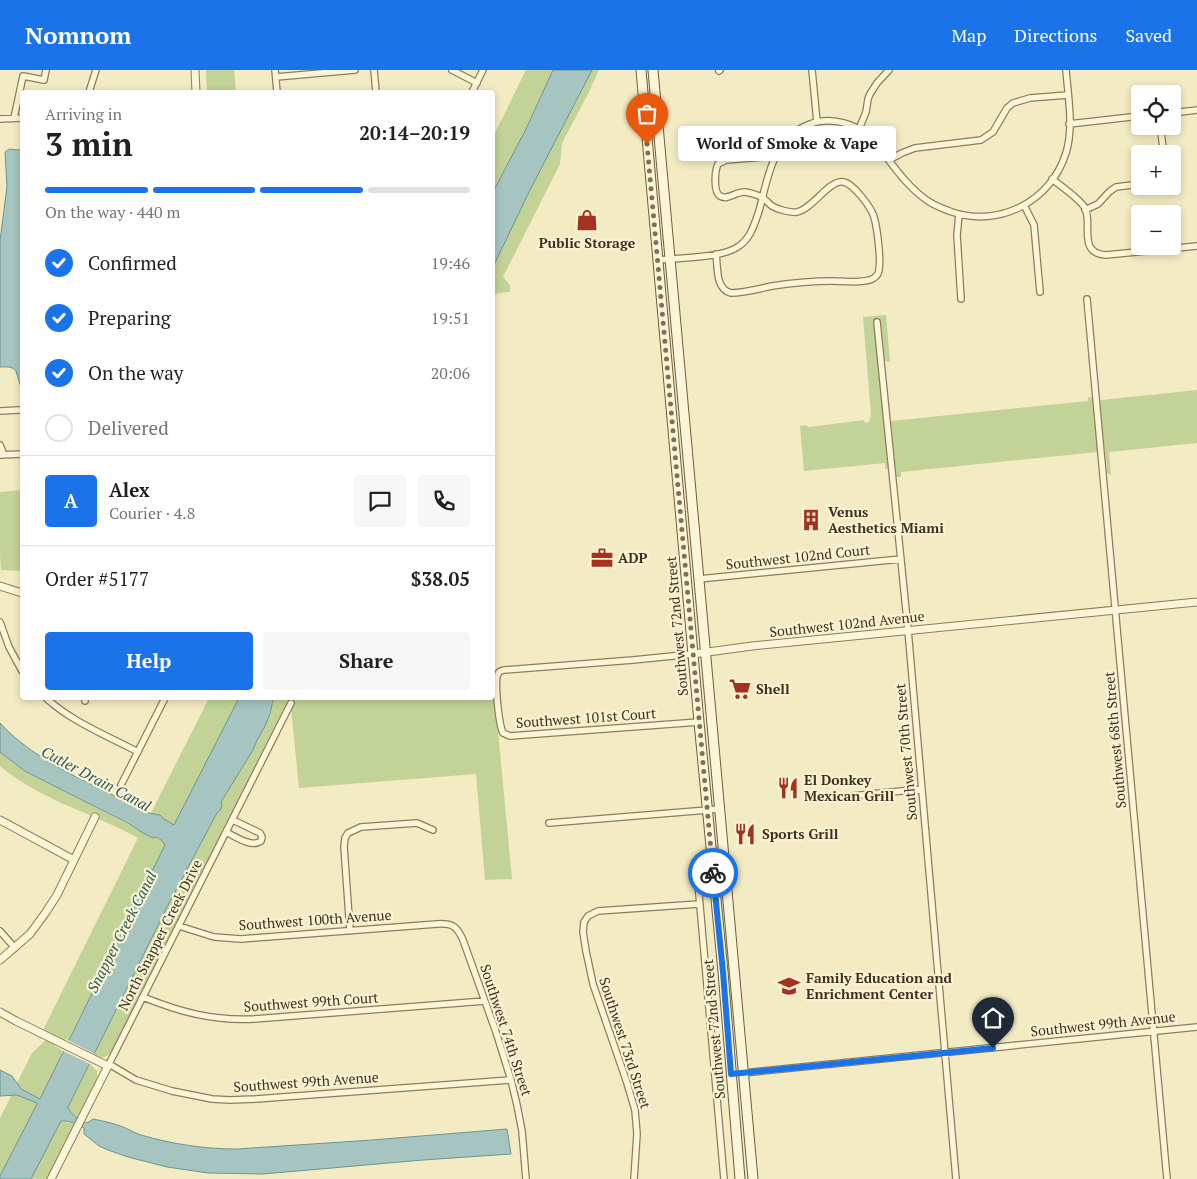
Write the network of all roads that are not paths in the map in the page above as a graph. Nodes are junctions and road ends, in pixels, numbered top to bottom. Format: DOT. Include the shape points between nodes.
graph roads {
  1 [pos="46,70"];
  2 [pos="96,70"];
  3 [pos="195,70"];
  4 [pos="275,70"];
  5 [pos="355,70"];
  6 [pos="374,70"];
  7 [pos="452,70"];
  8 [pos="483,70"];
  9 [pos="640,70"];
  10 [pos="654,70"];
  11 [pos="812,70"];
  12 [pos="889,70"];
  13 [pos="1066,70"];
  14 [pos="328,71"];
  15 [pos="24,73"];
  16 [pos="276,77"];
  17 [pos="477,83"];
  18 [pos="20,90"];
  19 [pos="90,90"];
  20 [pos="196,90"];
  21 [pos="277,90"];
  22 [pos="376,90"];
  23 [pos="473,90"];
  24 [pos="20,91"];
  25 [pos="1068,94"];
  26 [pos="1197,110"];
  27 [pos="1181,112"];
  28 [pos="1131,117"];
  29 [pos="14,118"];
  30 [pos="20,118"];
  31 [pos="0,120"];
  32 [pos="816,122"];
  33 [pos="1070,124"];
  34 [pos="859,129"];
  35 [pos="660,143"];
  36 [pos="647,144"];
  37 [pos="775,156"];
  38 [pos="889,160"];
  39 [pos="1052,180"];
  40 [pos="1131,185"];
  41 [pos="762,198"];
  42 [pos="1024,205"];
  43 [pos="1086,210"];
  44 [pos="959,214"];
  45 [pos="1197,246"];
  46 [pos="716,254"];
  47 [pos="670,259"];
  48 [pos="658,260"];
  49 [pos="1040,292"];
  50 [pos="961,299"];
  51 [pos="1087,299"];
  52 [pos="877,322"];
  53 [pos="678,346"];
  54 [pos="666,347"];
  55 [pos="20,410"];
  56 [pos="0,411"];
  57 [pos="0,445"];
  58 [pos="675,453"];
  59 [pos="20,454"];
  60 [pos="2,455"];
  61 [pos="690,474"];
  62 [pos="901,559"];
  63 [pos="699,579"];
  64 [pos="0,586"];
  65 [pos="20,592"];
  66 [pos="1197,602"];
  67 [pos="1115,610"];
  68 [pos="0,622"];
  69 [pos="908,630"];
  70 [pos="706,652"];
  71 [pos="693,654"];
  72 [pos="20,667"];
  73 [pos="48,700"];
  74 [pos="165,700"];
  75 [pos="291,703"];
  76 [pos="699,722"];
  77 [pos="505,735"];
  78 [pos="138,752"];
  79 [pos="121,785"];
  80 [pos="922,789"];
  81 [pos="852,796"];
  82 [pos="720,809"];
  83 [pos="707,810"];
  84 [pos="96,817"];
  85 [pos="0,820"];
  86 [pos="233,820"];
  87 [pos="548,823"];
  88 [pos="433,830"];
  89 [pos="226,832"];
  90 [pos="74,860"];
  91 [pos="698,883"];
  92 [pos="728,903"];
  93 [pos="699,904"];
  94 [pos="716,904"];
  95 [pos="179,926"];
  96 [pos="454,927"];
  97 [pos="0,931"];
  98 [pos="350,931"];
  99 [pos="15,948"];
  100 [pos="2,956"];
  101 [pos="734,971"];
  102 [pos="723,972"];
  103 [pos="143,997"];
  104 [pos="485,1001"];
  105 [pos="0,1012"];
  106 [pos="1197,1027"];
  107 [pos="1154,1032"];
  108 [pos="944,1052"];
  109 [pos="108,1065"];
  110 [pos="743,1073"];
  111 [pos="731,1074"];
  112 [pos="511,1080"];
  113 [pos="525,1178"];
  114 [pos="51,1179"];
  115 [pos="634,1179"];
  116 [pos="724,1179"];
  117 [pos="740,1179"];
  118 [pos="753,1179"];
  119 [pos="956,1179"];
  120 [pos="1167,1179"];
  1 -- 15 [label="street" via="44,80"];
  2 -- 19 [label="street"];
  3 -- 20 [label="street"];
  4 -- 16 [label="street"];
  5 -- 14 [label="street"];
  6 -- 22 [label="street"];
  7 -- 17 [label="street"];
  8 -- 17 [label="street"];
  9 -- 36 [label="main road, Southwest 72nd Street"];
  10 -- 35 [label="main road, Southwest 72nd Street"];
  11 -- 32 [label="street"];
  12 -- 34 [label="street" via="870,94"];
  13 -- 25 [label="street"];
  14 -- 16 [label="street"];
  15 -- 18 [label="street"];
  16 -- 21 [label="street"];
  17 -- 23 [label="street"];
  24 -- 29 [label="street"];
  25 -- 33 [label="street"];
  25 -- 38 [label="street" via="1013,103 993,132 981,140 915,148"];
  26 -- 27 [label="street"];
  28 -- 33 [label="street"];
  29 -- 30 [label="street"];
  29 -- 31 [label="street"];
  32 -- 34 [label="street" via="836,122"];
  32 -- 37 [label="street" via="792,134"];
  33 -- 39 [label="street" via="1066,153"];
  34 -- 38 [label="street"];
  35 -- 36 [label="main road"];
  35 -- 47 [label="main road, Southwest 72nd Street"];
  36 -- 48 [label="main road, Southwest 72nd Street"];
  37 -- 41 [label="street"];
  37 -- 41 [label="street" via="726,160 716,167 718,195 729,197 741,192"];
  38 -- 44 [label="street" via="922,197"];
  39 -- 42 [label="street"];
  39 -- 43 [label="street"];
  40 -- 43 [label="street" via="1116,187 1098,204"];
  41 -- 46 [label="street" via="754,228 745,241 737,248"];
  41 -- 46 [label="street" via="774,207 795,212 834,185 843,182 850,185 872,210 874,217 879,261 876,277 862,281 796,283 731,293 720,284"];
  42 -- 44 [label="street" via="994,216"];
  42 -- 49 [label="street" via="1034,225"];
  43 -- 45 [label="street" via="1088,242 1092,251 1098,254"];
  44 -- 50 [label="street" via="957,241"];
  46 -- 47 [label="street"];
  47 -- 48 [label="street"];
  47 -- 53 [label="main road, Southwest 72nd Street"];
  48 -- 54 [label="main road, Southwest 72nd Street"];
  51 -- 67 [label="street, Southwest 68th Street"];
  52 -- 62 [label="street, Southwest 70th Street"];
  53 -- 54 [label="main road"];
  53 -- 61 [label="main road, Southwest 72nd Street"];
  54 -- 58 [label="main road, Southwest 72nd Street"];
  55 -- 56 [label="street"];
  57 -- 60 [label="street"];
  58 -- 61 [label="main road"];
  58 -- 71 [label="main road, Southwest 72nd Street"];
  59 -- 60 [label="street"];
  61 -- 63 [label="main road, Southwest 72nd Street"];
  62 -- 63 [label="street, Southwest 102nd Court"];
  62 -- 69 [label="street, Southwest 70th Street"];
  63 -- 70 [label="main road, Southwest 72nd Street"];
  64 -- 65 [label="street"];
  66 -- 67 [label="street, Southwest 102nd Avenue"];
  67 -- 69 [label="street, Southwest 102nd Avenue"];
  67 -- 107 [label="street, Southwest 68th Street"];
  68 -- 72 [label="street"];
  69 -- 70 [label="street, Southwest 102nd Avenue"];
  69 -- 80 [label="street, Southwest 70th Street"];
  70 -- 71 [label="street, Southwest 102nd Avenue"];
  70 -- 82 [label="main road, Southwest 72nd Street"];
  71 -- 76 [label="main road, Southwest 72nd Street"];
  71 -- 77 [label="street, Southwest 102nd Avenue" via="500,671 497,674 497,691 500,724"];
  73 -- 78 [label="street" via="73,719"];
  74 -- 78 [label="street"];
  75 -- 86 [label="street, North Snapper Creek Drive"];
  76 -- 77 [label="street, Southwest 101st Court"];
  76 -- 83 [label="main road, Southwest 72nd Street"];
  78 -- 79 [label="street"];
  80 -- 81 [label="street"];
  80 -- 108 [label="street, Southwest 70th Street"];
  82 -- 83 [label="street"];
  82 -- 92 [label="main road, Southwest 72nd Street"];
  83 -- 87 [label="street"];
  83 -- 94 [label="main road, Southwest 72nd Street"];
  84 -- 90 [label="street"];
  85 -- 90 [label="street"];
  86 -- 89 [label="street, North Snapper Creek Drive"];
  86 -- 89 [label="street" via="260,833 262,841 253,844"];
  88 -- 98 [label="street" via="417,823 361,827 350,831 344,847"];
  89 -- 95 [label="street, North Snapper Creek Drive"];
  90 -- 99 [label="street" via="46,912"];
  91 -- 93 [label="street, Southwest 72nd Street"];
  92 -- 94 [label="main road"];
  92 -- 101 [label="main road, Southwest 72nd Street"];
  93 -- 115 [label="street, Southwest 73rd Street" via="598,911 584,922 593,984 635,1110"];
  93 -- 116 [label="street, Southwest 72nd Street"];
  94 -- 102 [label="main road, Southwest 72nd Street"];
  95 -- 98 [label="street, Southwest 100th Avenue" via="214,937 241,939"];
  95 -- 103 [label="street, North Snapper Creek Drive"];
  96 -- 98 [label="street, Southwest 100th Avenue" via="437,924"];
  96 -- 104 [label="street, Southwest 74th Street" via="463,940"];
  97 -- 99 [label="street"];
  99 -- 100 [label="street"];
  101 -- 102 [label="main road"];
  101 -- 110 [label="main road, Southwest 72nd Street"];
  102 -- 111 [label="main road, Southwest 72nd Street"];
  103 -- 104 [label="street, Southwest 99th Court" via="188,1013 231,1020"];
  103 -- 109 [label="street, North Snapper Creek Drive"];
  104 -- 112 [label="street, Southwest 74th Street"];
  105 -- 109 [label="street, Southwest 99th Avenue"];
  106 -- 107 [label="street, Southwest 99th Avenue"];
  107 -- 108 [label="street, Southwest 99th Avenue"];
  107 -- 120 [label="street, Southwest 68th Street"];
  108 -- 110 [label="street, Southwest 99th Avenue"];
  108 -- 119 [label="street, Southwest 70th Street"];
  109 -- 112 [label="street, Southwest 99th Avenue" via="136,1080 172,1092 230,1100"];
  109 -- 114 [label="street, North Snapper Creek Drive"];
  110 -- 111 [label="main road"];
  110 -- 118 [label="main road, Southwest 72nd Street"];
  111 -- 117 [label="main road, Southwest 72nd Street"];
  112 -- 113 [label="street, Southwest 74th Street" via="522,1131"];
}
